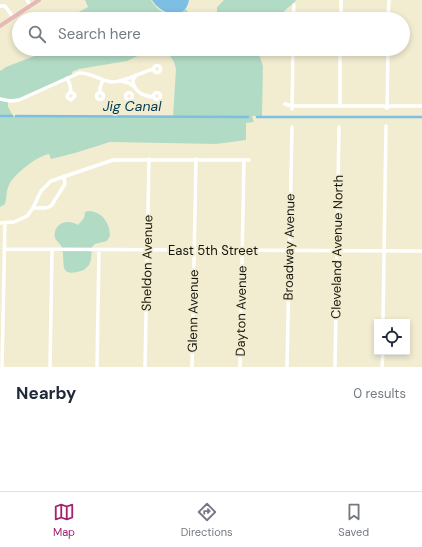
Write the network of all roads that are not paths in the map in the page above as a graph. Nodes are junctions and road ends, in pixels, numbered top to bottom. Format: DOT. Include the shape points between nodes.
graph roads {
  1 [pos="27,0"];
  2 [pos="39,0"];
  3 [pos="341,0"];
  4 [pos="389,0"];
  5 [pos="294,5"];
  6 [pos="0,6"];
  7 [pos="30,6"];
  8 [pos="21,12"];
  9 [pos="294,12"];
  10 [pos="341,12"];
  11 [pos="388,12"];
  12 [pos="12,16"];
  13 [pos="12,18"];
  14 [pos="0,20"];
  15 [pos="1,25"];
  16 [pos="293,56"];
  17 [pos="340,56"];
  18 [pos="388,56"];
  19 [pos="154,69"];
  20 [pos="137,74"];
  21 [pos="67,78"];
  22 [pos="103,80"];
  23 [pos="120,81"];
  24 [pos="134,87"];
  25 [pos="71,92"];
  26 [pos="100,92"];
  27 [pos="131,93"];
  28 [pos="153,97"];
  29 [pos="0,99"];
  30 [pos="285,104"];
  31 [pos="340,106"];
  32 [pos="422,106"];
  33 [pos="292,108"];
  34 [pos="387,108"];
  35 [pos="386,126"];
  36 [pos="292,127"];
  37 [pos="339,128"];
  38 [pos="149,159"];
  39 [pos="196,159"];
  40 [pos="244,160"];
  41 [pos="249,160"];
  42 [pos="64,176"];
  43 [pos="33,208"];
  44 [pos="0,223"];
  45 [pos="5,223"];
  46 [pos="4,249"];
  47 [pos="52,249"];
  48 [pos="99,250"];
  49 [pos="147,250"];
  50 [pos="194,250"];
  51 [pos="242,250"];
  52 [pos="289,250"];
  53 [pos="337,250"];
  54 [pos="384,251"];
  55 [pos="422,251"];
  56 [pos="383,319"];
  57 [pos="383,355"];
  58 [pos="2,367"];
  59 [pos="50,367"];
  60 [pos="97,367"];
  61 [pos="145,367"];
  62 [pos="192,367"];
  63 [pos="240,367"];
  64 [pos="287,367"];
  65 [pos="335,367"];
  66 [pos="382,367"];
  1 -- 7 [label="street"];
  2 -- 7 [label="main road"];
  3 -- 10 [label="street"];
  4 -- 11 [label="street"];
  5 -- 9 [label="street"];
  6 -- 12 [label="street" via="5,6"];
  7 -- 8 [label="main road"];
  13 -- 15 [label="main road"];
  14 -- 15 [label="street"];
  16 -- 33 [label="street"];
  17 -- 31 [label="street"];
  18 -- 34 [label="street"];
  19 -- 20 [label="street"];
  20 -- 23 [label="street"];
  20 -- 24 [label="street" via="133,80"];
  21 -- 22 [label="street" via="82,73"];
  21 -- 25 [label="street"];
  21 -- 29 [label="street" via="19,100 10,102"];
  22 -- 23 [label="street"];
  22 -- 26 [label="street"];
  23 -- 24 [label="street"];
  24 -- 27 [label="street"];
  24 -- 28 [label="street" via="142,94"];
  30 -- 33 [label="street"];
  31 -- 33 [label="street"];
  31 -- 34 [label="street"];
  32 -- 34 [label="street"];
  35 -- 54 [label="street"];
  36 -- 52 [label="street, Broadway Avenue"];
  37 -- 53 [label="street, Cleveland Avenue North"];
  38 -- 39 [label="street"];
  38 -- 42 [label="street" via="113,160"];
  38 -- 49 [label="street, Sheldon Avenue"];
  39 -- 40 [label="street"];
  39 -- 50 [label="street, Glenn Avenue"];
  40 -- 41 [label="street"];
  40 -- 51 [label="street, Dayton Avenue"];
  42 -- 43 [label="street" via="45,187"];
  42 -- 43 [label="street" via="65,184 51,206"];
  43 -- 45 [label="street" via="23,219"];
  44 -- 45 [label="street"];
  45 -- 46 [label="street"];
  46 -- 47 [label="street, East 5th Street"];
  46 -- 58 [label="street"];
  47 -- 48 [label="street, East 5th Street"];
  47 -- 59 [label="street"];
  48 -- 49 [label="street, East 5th Street"];
  48 -- 60 [label="street"];
  49 -- 50 [label="street, East 5th Street"];
  49 -- 61 [label="street, Sheldon Avenue"];
  50 -- 51 [label="street, East 5th Street"];
  50 -- 62 [label="street, Glenn Avenue"];
  51 -- 52 [label="street, East 5th Street"];
  51 -- 63 [label="street, Dayton Avenue"];
  52 -- 53 [label="street, East 5th Street"];
  52 -- 64 [label="street, Broadway Avenue"];
  53 -- 54 [label="street, East 5th Street"];
  53 -- 65 [label="street, Cleveland Avenue North"];
  54 -- 55 [label="street, East 5th Street"];
  54 -- 56 [label="street"];
  57 -- 66 [label="street"];
}
